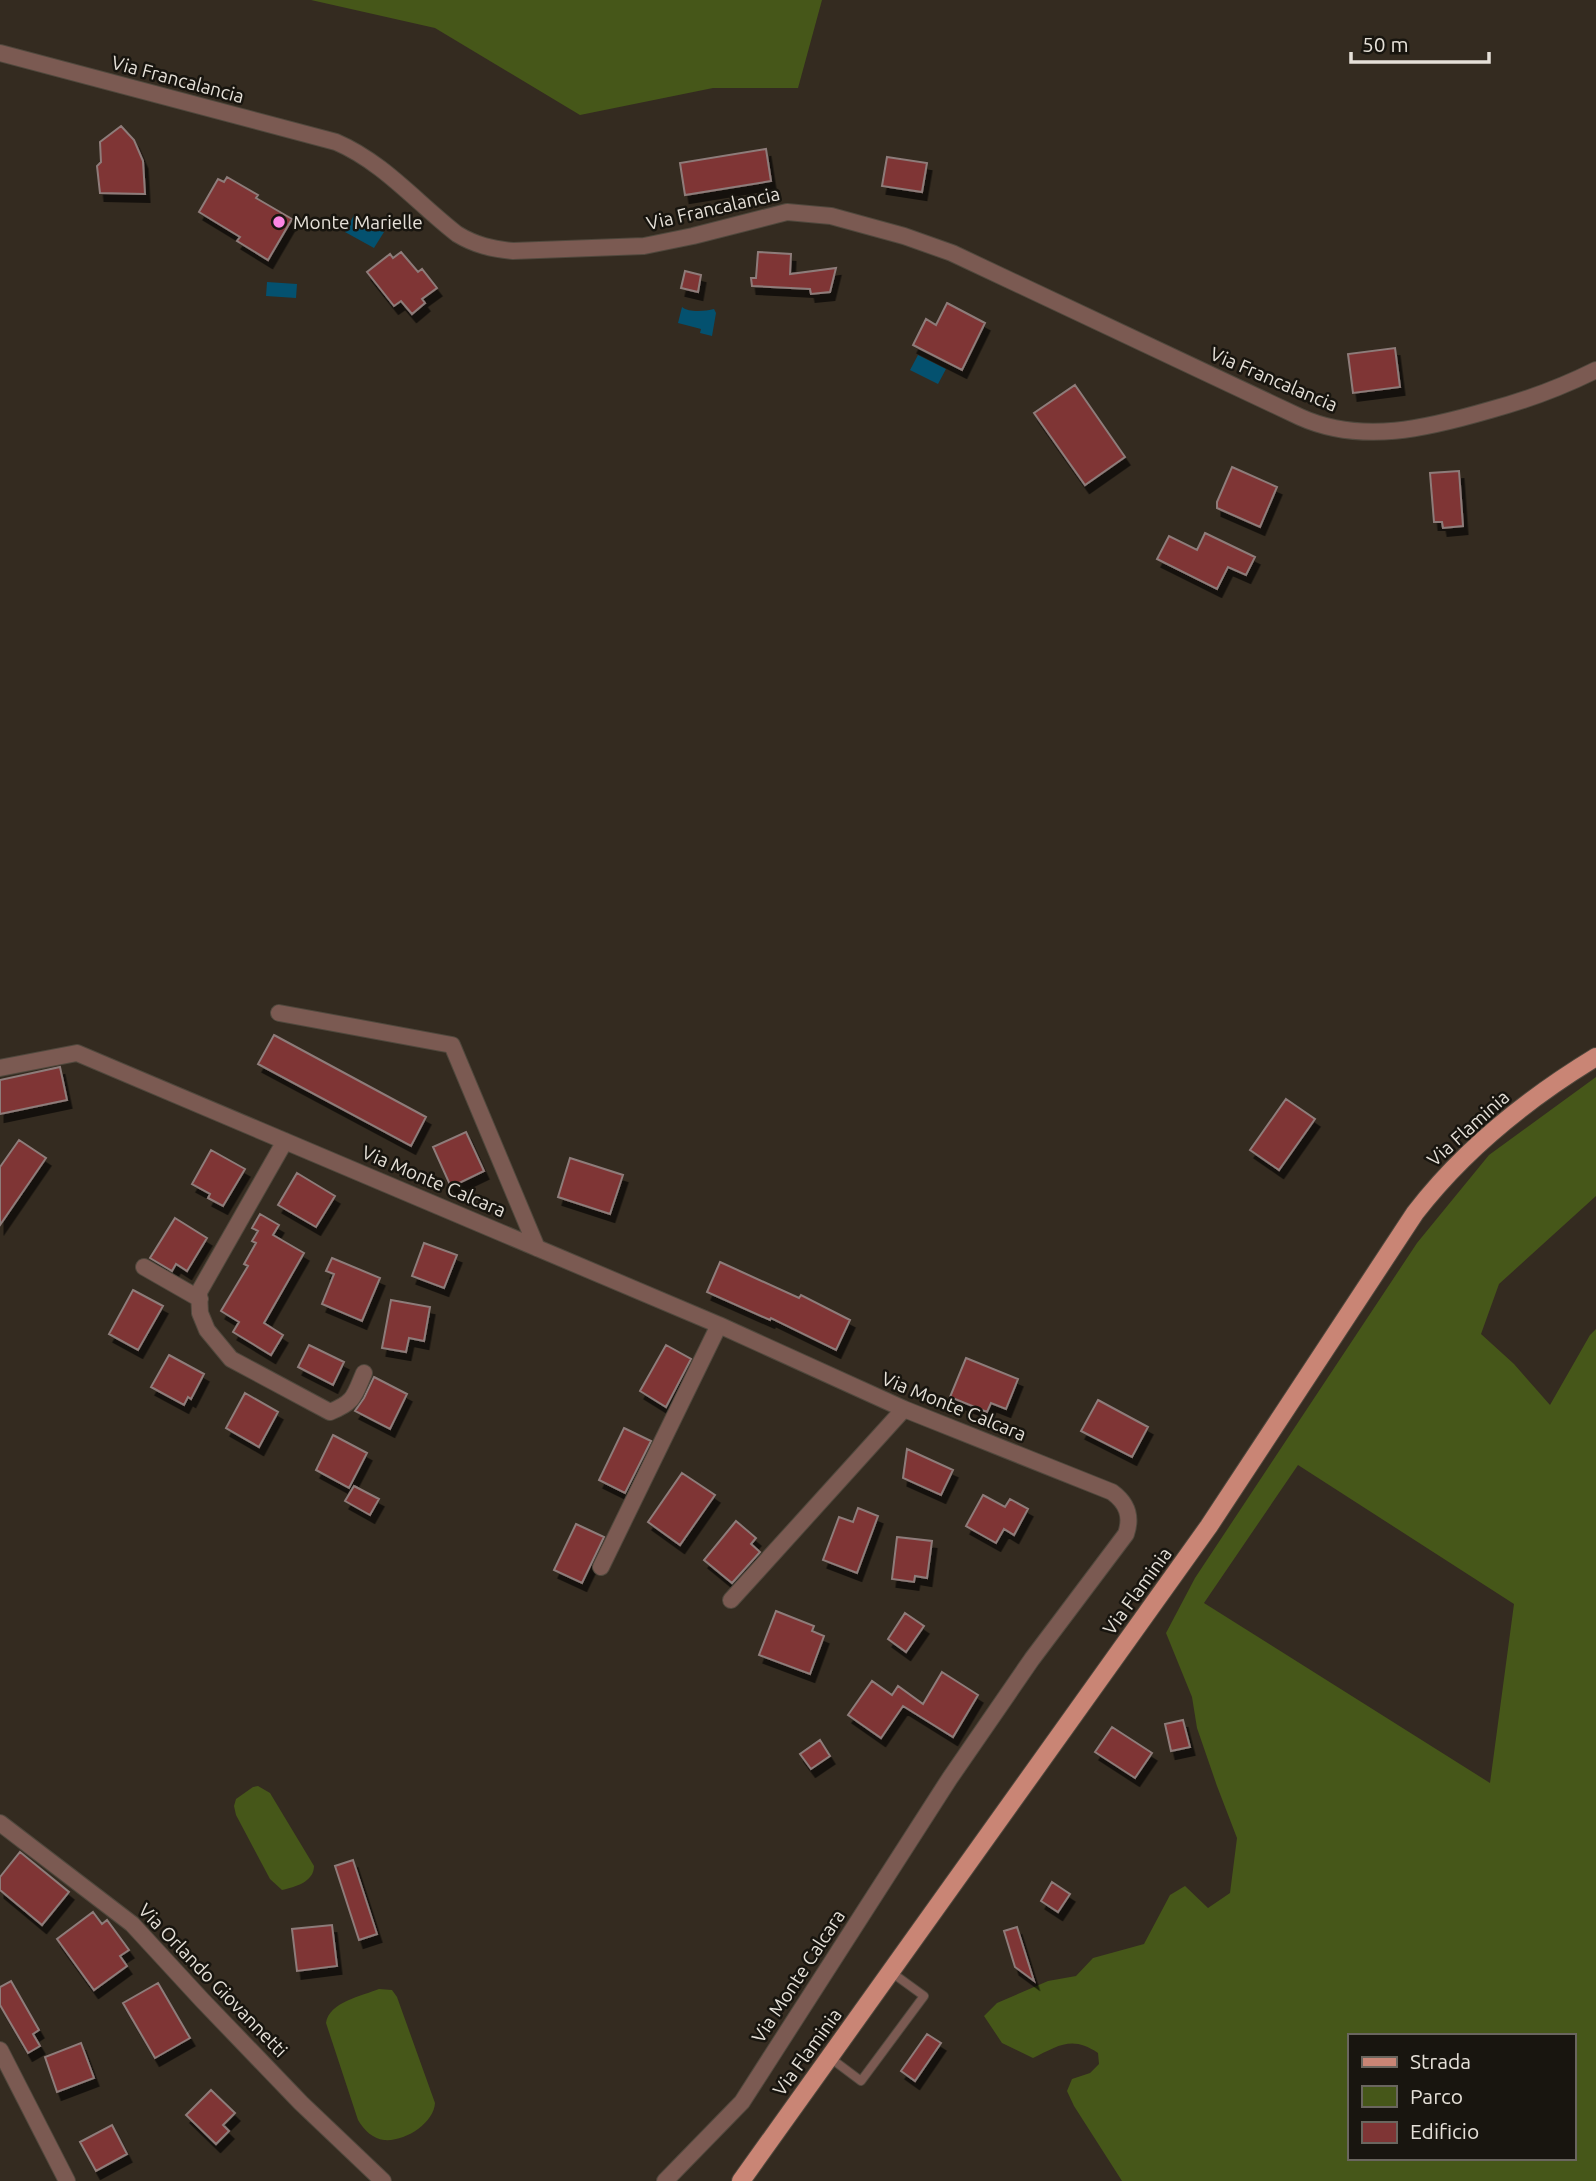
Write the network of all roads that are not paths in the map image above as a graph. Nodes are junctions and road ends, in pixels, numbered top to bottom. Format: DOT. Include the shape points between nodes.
graph roads {
  1 [pos="0,53"];
  2 [pos="1596,370"];
  3 [pos="279,1013"];
  4 [pos="1596,1057"];
  5 [pos="0,1068"];
  6 [pos="285,1141"];
  7 [pos="537,1248"];
  8 [pos="144,1267"];
  9 [pos="200,1299"];
  10 [pos="719,1325"];
  11 [pos="364,1373"];
  12 [pos="904,1409"];
  13 [pos="601,1567"];
  14 [pos="731,1600"];
  15 [pos="0,1823"];
  16 [pos="891,1972"];
  17 [pos="0,2050"];
  18 [pos="829,2057"];
  19 [pos="67,2181"];
  20 [pos="383,2181"];
  21 [pos="665,2181"];
  22 [pos="741,2181"];
  1 -- 2 [label="street, Via Francalancia" via="336,142 375,164 457,234 493,249 644,246 787,212 855,222 952,253 1334,429 1391,431 1445,423 1542,394"];
  3 -- 7 [label="street" via="452,1045"];
  4 -- 16 [label="main road, Via Flaminia" via="1504,1120 1433,1190 1395,1241 1231,1495"];
  5 -- 6 [label="street, Via Monte Calcara" via="77,1053"];
  6 -- 7 [label="street, Via Monte Calcara"];
  6 -- 9 [label="street" via="199,1292"];
  7 -- 10 [label="street, Via Monte Calcara"];
  8 -- 9 [label="street"];
  9 -- 11 [label="street" via="207,1330 231,1359 330,1412 346,1406"];
  10 -- 12 [label="street, Via Monte Calcara"];
  10 -- 13 [label="street"];
  12 -- 14 [label="street"];
  12 -- 21 [label="street, Via Monte Calcara" via="1112,1492 1126,1506 1126,1534 950,1778 742,2102"];
  15 -- 20 [label="street, Via Orlando Giovannetti" via="132,1924 301,2103"];
  16 -- 18 [label="main road, Via Flaminia"];
  16 -- 18 [label="lane" via="924,1996 861,2081"];
  17 -- 19 [label="street"];
  18 -- 22 [label="main road, Via Flaminia"];
}
